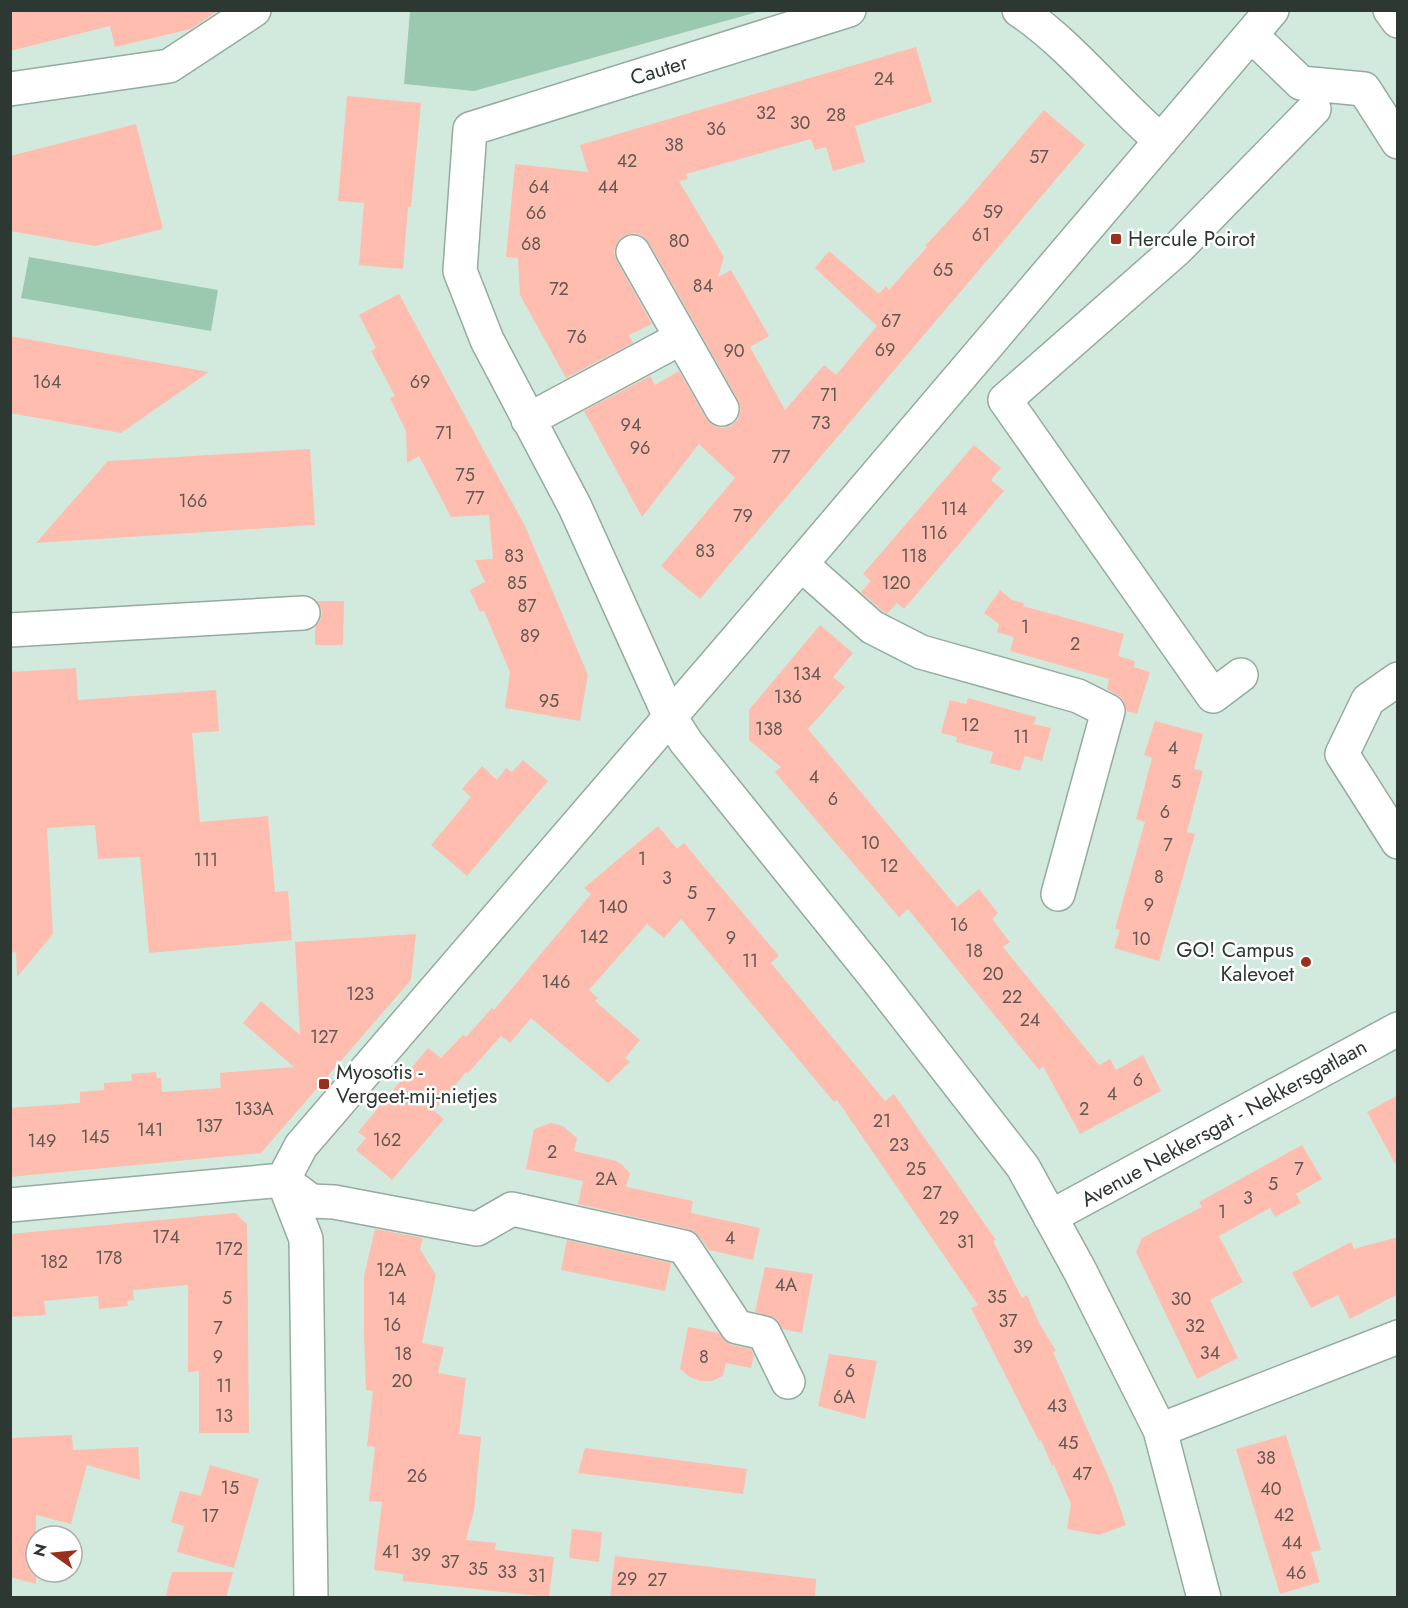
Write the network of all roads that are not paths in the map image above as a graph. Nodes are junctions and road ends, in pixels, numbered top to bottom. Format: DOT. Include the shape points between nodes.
graph roads {
  1 [pos="254,10"];
  2 [pos="849,10"];
  3 [pos="1019,10"];
  4 [pos="1272,10"];
  5 [pos="1390,10"];
  6 [pos="1398,21"];
  7 [pos="1251,35"];
  8 [pos="10,89"];
  9 [pos="1314,109"];
  10 [pos="1161,141"];
  11 [pos="1398,142"];
  12 [pos="633,252"];
  13 [pos="681,338"];
  14 [pos="722,409"];
  15 [pos="528,420"];
  16 [pos="801,564"];
  17 [pos="303,613"];
  18 [pos="10,630"];
  19 [pos="1241,675"];
  20 [pos="1398,678"];
  21 [pos="669,717"];
  22 [pos="1398,842"];
  23 [pos="1058,894"];
  24 [pos="1398,1029"];
  25 [pos="283,1180"];
  26 [pos="10,1205"];
  27 [pos="1050,1217"];
  28 [pos="1398,1337"];
  29 [pos="788,1382"];
  30 [pos="1160,1430"];
  31 [pos="311,1598"];
  32 [pos="1204,1598"];
  1 -- 8 [label="street" via="169,66"];
  2 -- 15 [label="street, Cauter" via="470,129 460,271 487,340"];
  3 -- 10 [label="street"];
  4 -- 7 [label="street"];
  5 -- 6 [label="street"];
  7 -- 10 [label="street"];
  7 -- 11 [label="street" via="1301,83 1364,89"];
  9 -- 19 [label="street" via="1177,249 1005,400 1213,696"];
  10 -- 16 [label="street"];
  12 -- 13 [label="street"];
  13 -- 14 [label="street"];
  13 -- 15 [label="street"];
  15 -- 21 [label="street" via="575,507"];
  16 -- 21 [label="street"];
  16 -- 23 [label="street" via="872,627 921,652 1078,696 1108,711"];
  17 -- 18 [label="street"];
  20 -- 22 [label="street" via="1368,700 1342,754"];
  21 -- 25 [label="street" via="301,1146"];
  21 -- 27 [label="street" via="1023,1167"];
  24 -- 27 [label="street, Avenue Nekkersgat - Nekkersgatlaan"];
  25 -- 26 [label="street"];
  25 -- 29 [label="street" via="311,1201 477,1229 512,1209 684,1247 737,1327 764,1333"];
  25 -- 31 [label="street" via="306,1239"];
  27 -- 30 [label="street"];
  28 -- 30 [label="street"];
  30 -- 32 [label="street"];
}
